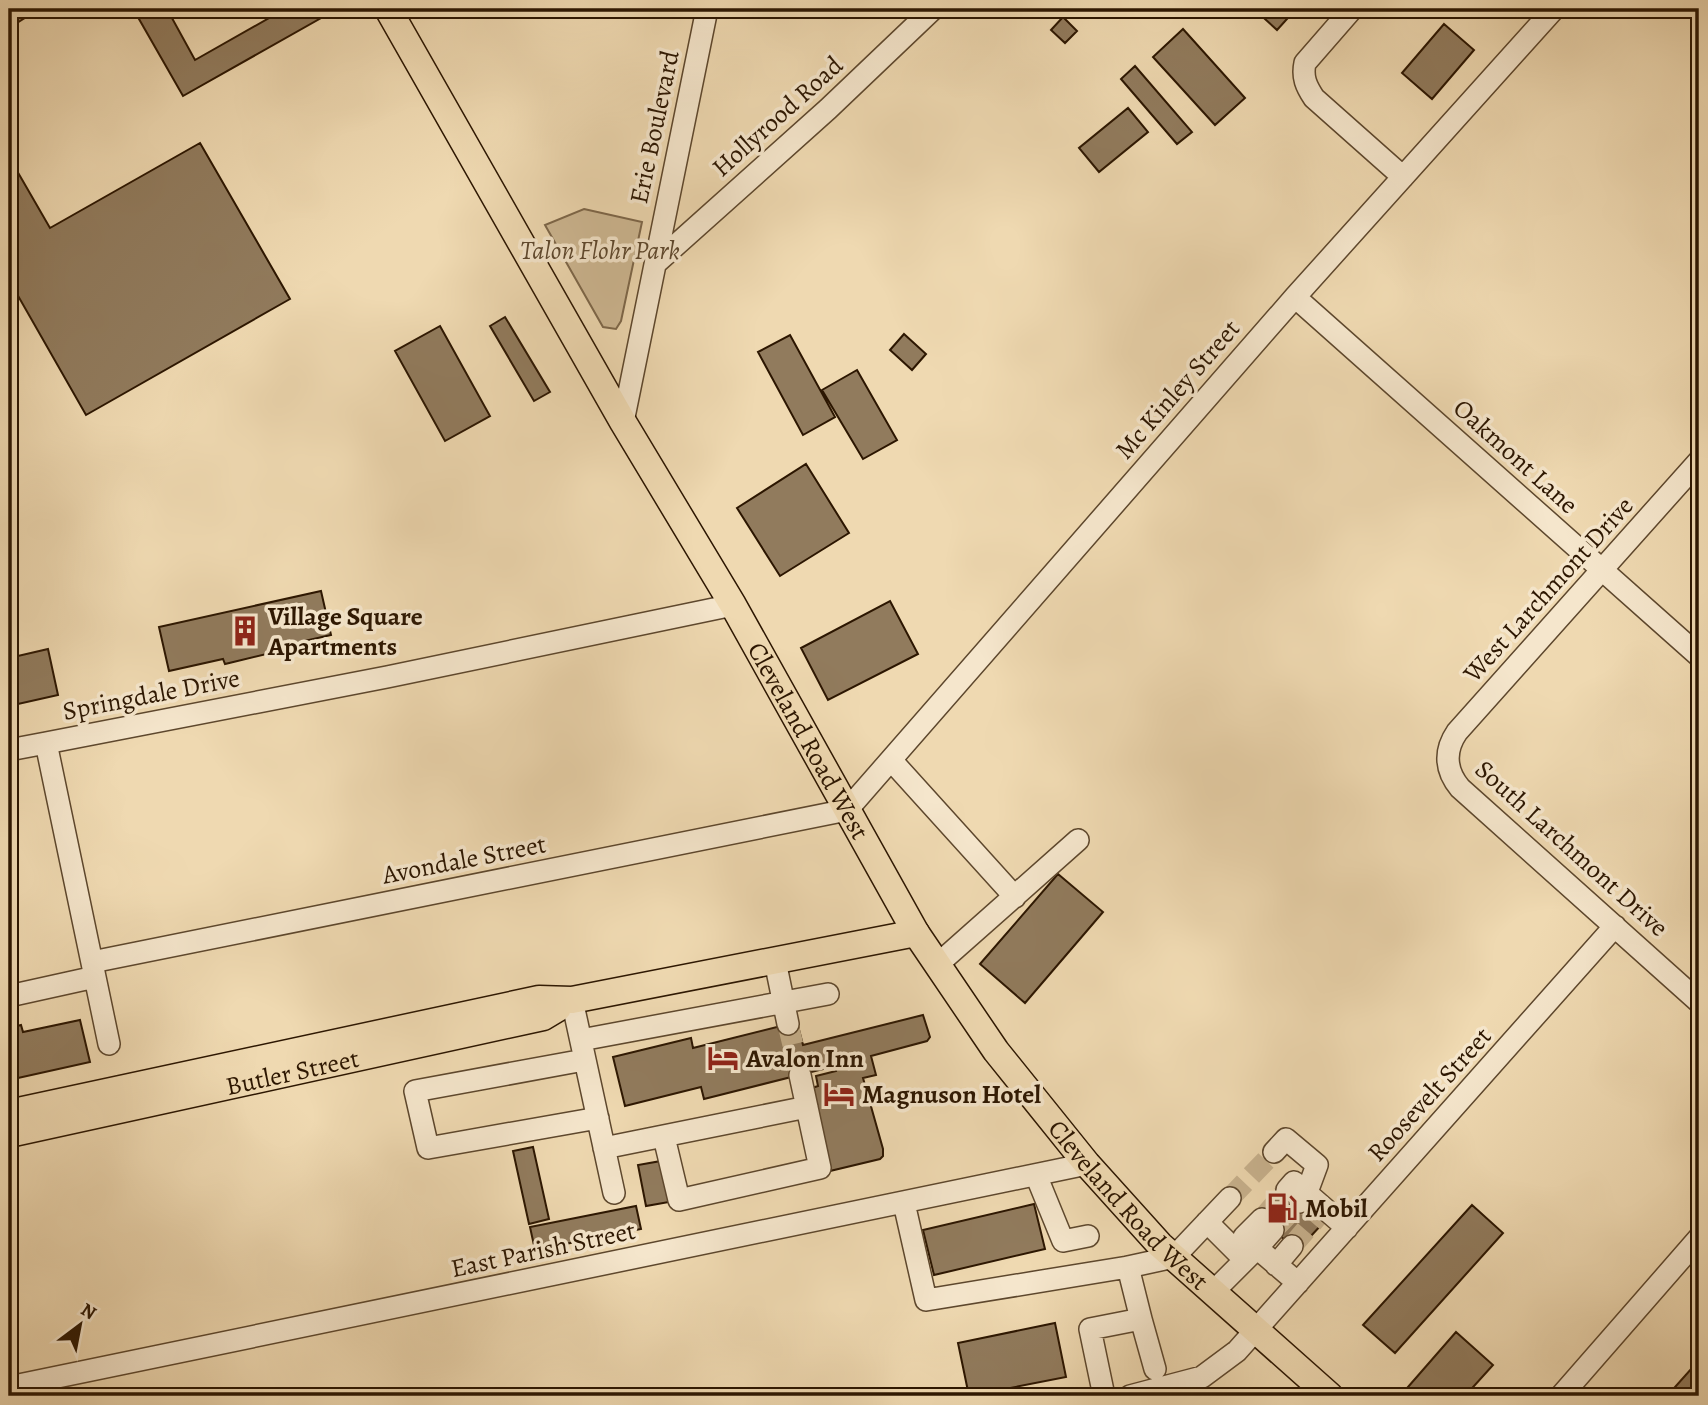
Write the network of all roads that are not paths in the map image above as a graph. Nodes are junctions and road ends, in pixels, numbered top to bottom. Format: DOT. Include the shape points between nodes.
graph roads {
  1 [pos="388,9"];
  2 [pos="707,9"];
  3 [pos="933,9"];
  4 [pos="1352,9"];
  5 [pos="1554,9"];
  6 [pos="1403,177"];
  7 [pos="656,262"];
  8 [pos="1295,297"];
  9 [pos="623,422"];
  10 [pos="1699,461"];
  11 [pos="1602,570"];
  12 [pos="733,605"];
  13 [pos="1699,656"];
  14 [pos="46,743"];
  15 [pos="9,750"];
  16 [pos="1447,758"];
  17 [pos="891,760"];
  18 [pos="847,810"];
  19 [pos="1078,840"];
  20 [pos="1015,897"];
  21 [pos="1615,926"];
  22 [pos="916,933"];
  23 [pos="775,961"];
  24 [pos="938,964"];
  25 [pos="93,969"];
  26 [pos="828,994"];
  27 [pos="9,996"];
  28 [pos="572,1000"];
  29 [pos="1699,1002"];
  30 [pos="786,1014"];
  31 [pos="109,1044"];
  32 [pos="582,1050"];
  33 [pos="800,1075"];
  34 [pos="807,1107"];
  35 [pos="9,1113"];
  36 [pos="598,1118"];
  37 [pos="9,1134"];
  38 [pos="664,1137"];
  39 [pos="1280,1145"];
  40 [pos="604,1148"];
  41 [pos="1087,1164"];
  42 [pos="1036,1175"];
  43 [pos="614,1193"];
  44 [pos="1230,1198"];
  45 [pos="904,1203"];
  46 [pos="1207,1222"];
  47 [pos="1268,1225"];
  48 [pos="1347,1228"];
  49 [pos="1088,1236"];
  50 [pos="1699,1238"];
  51 [pos="1292,1247"];
  52 [pos="1251,1254"];
  53 [pos="1174,1257"];
  54 [pos="1276,1265"];
  55 [pos="1128,1267"];
  56 [pos="1297,1283"];
  57 [pos="1213,1292"];
  58 [pos="1142,1319"];
  59 [pos="1256,1330"];
  60 [pos="1154,1370"];
  61 [pos="9,1387"];
  62 [pos="1104,1396"];
  63 [pos="1130,1396"];
  64 [pos="1330,1396"];
  65 [pos="1561,1396"];
  1 -- 9 [label="main road, Cleveland Road West"];
  2 -- 7 [label="street, Erie Boulevard"];
  3 -- 7 [label="street, Hollyrood Road"];
  4 -- 6 [label="street" via="1305,63 1306,86 1314,99"];
  5 -- 6 [label="street, Mc Kinley Street"];
  6 -- 8 [label="street, Mc Kinley Street"];
  7 -- 9 [label="street, Erie Boulevard"];
  8 -- 11 [label="street, Oakmont Lane"];
  8 -- 17 [label="street, Mc Kinley Street"];
  9 -- 12 [label="main road, Cleveland Road West"];
  10 -- 11 [label="street, West Larchmont Drive"];
  11 -- 13 [label="street, Oakmont Lane"];
  11 -- 16 [label="street, West Larchmont Drive" via="1457,732"];
  12 -- 14 [label="street, Springdale Drive"];
  12 -- 18 [label="main road, Cleveland Road West"];
  14 -- 15 [label="street"];
  14 -- 25 [label="street, Springdale Drive"];
  16 -- 21 [label="street, South Larchmont Drive" via="1460,788"];
  17 -- 18 [label="street, Mc Kinley Street"];
  17 -- 20 [label="street"];
  18 -- 22 [label="main road, Cleveland Road West"];
  18 -- 25 [label="street, Avondale Street"];
  19 -- 20 [label="street"];
  20 -- 24 [label="street"];
  21 -- 29 [label="street, South Larchmont Drive"];
  21 -- 48 [label="street, Roosevelt Street"];
  22 -- 23 [label="main road, Butler Street"];
  22 -- 24 [label="main road, Cleveland Road West"];
  23 -- 28 [label="main road, Butler Street"];
  23 -- 30 [label="street"];
  24 -- 41 [label="main road, Cleveland Road West" via="996,1051"];
  25 -- 27 [label="street, Avondale Street"];
  25 -- 31 [label="street, Springdale Drive"];
  26 -- 30 [label="street"];
  28 -- 32 [label="street"];
  28 -- 35 [label="main road, Butler Street" via="539,999"];
  28 -- 37 [label="main road, Butler Street" via="543,1017"];
  30 -- 32 [label="street"];
  32 -- 36 [label="street"];
  32 -- 36 [label="street" via="415,1091 428,1149"];
  33 -- 34 [label="street"];
  34 -- 38 [label="street"];
  34 -- 38 [label="street" via="820,1168 679,1200"];
  36 -- 40 [label="street"];
  38 -- 40 [label="street"];
  39 -- 48 [label="street" via="1318,1165 1298,1195"];
  40 -- 43 [label="street"];
  41 -- 42 [label="street, East Parish Street"];
  41 -- 53 [label="main road, Cleveland Road West"];
  42 -- 45 [label="street, East Parish Street"];
  42 -- 49 [label="street" via="1063,1241"];
  44 -- 46 [label="street"];
  45 -- 55 [label="street" via="926,1300"];
  45 -- 61 [label="street, East Parish Street"];
  46 -- 52 [label="street"];
  46 -- 53 [label="street"];
  47 -- 52 [label="street"];
  48 -- 56 [label="street, Roosevelt Street"];
  50 -- 65 [label="street"];
  51 -- 54 [label="street"];
  52 -- 54 [label="street"];
  52 -- 57 [label="street"];
  53 -- 55 [label="street"];
  53 -- 57 [label="main road, Cleveland Road West"];
  54 -- 56 [label="street"];
  55 -- 58 [label="street"];
  56 -- 59 [label="street, Roosevelt Street"];
  57 -- 59 [label="main road, Cleveland Road West"];
  58 -- 60 [label="street"];
  58 -- 62 [label="street" via="1090,1329"];
  59 -- 63 [label="street, Roosevelt Street" via="1202,1377"];
  59 -- 64 [label="main road, Cleveland Road West"];
}
